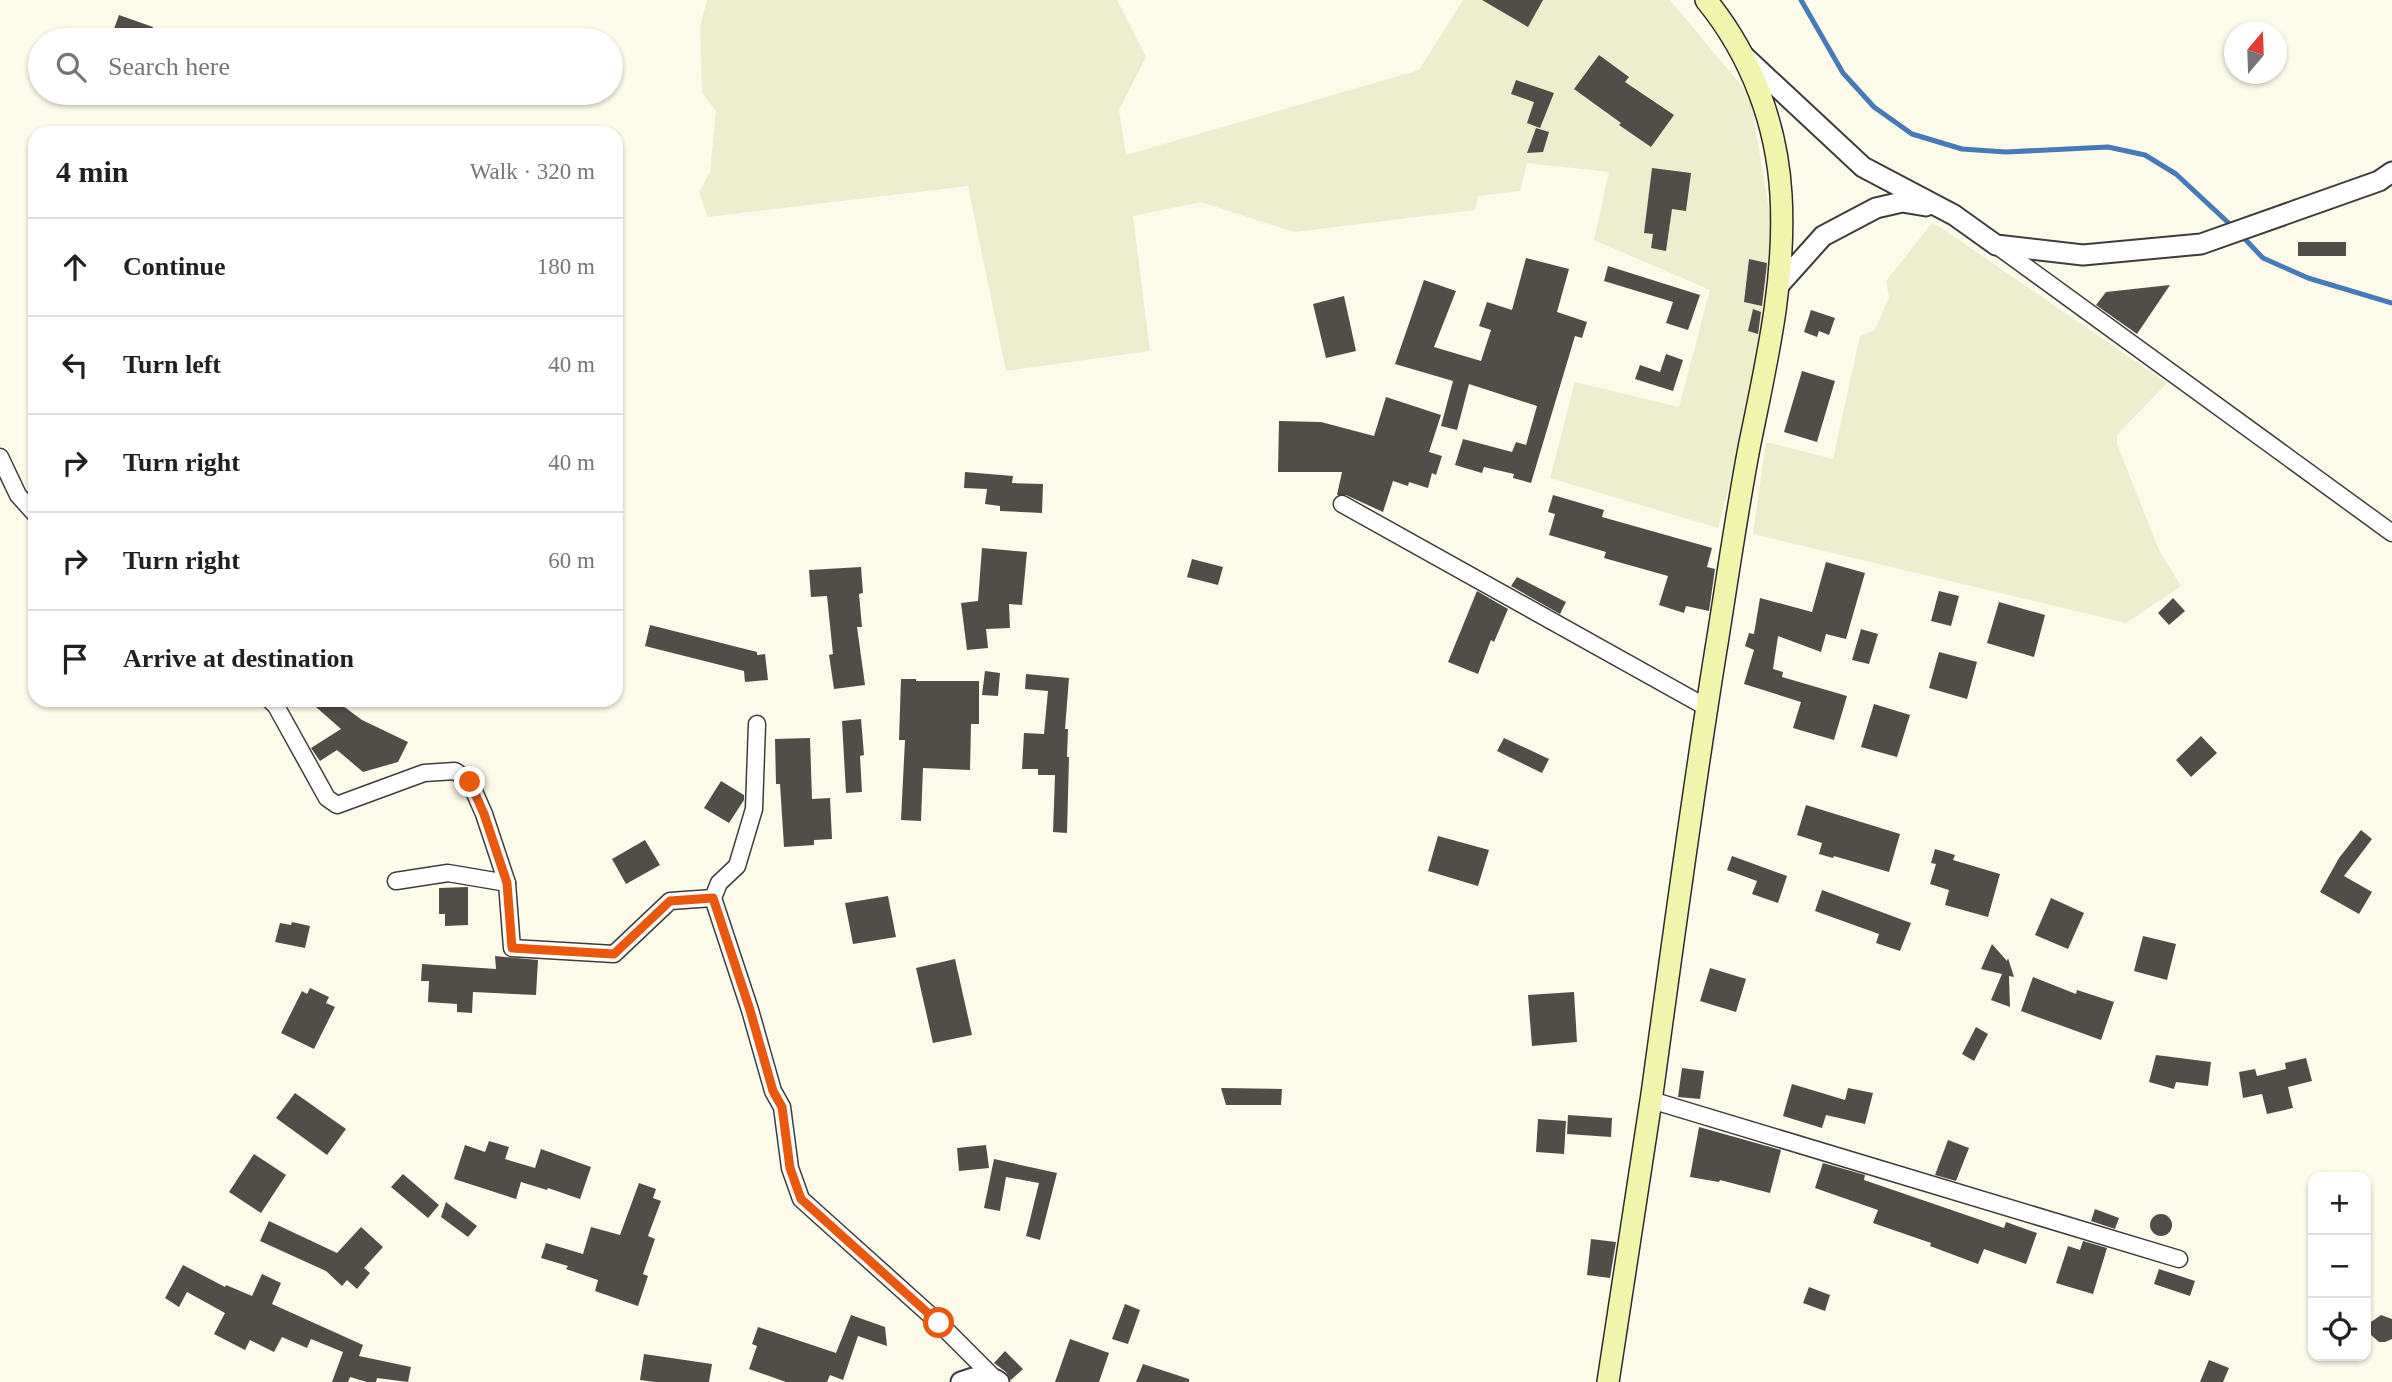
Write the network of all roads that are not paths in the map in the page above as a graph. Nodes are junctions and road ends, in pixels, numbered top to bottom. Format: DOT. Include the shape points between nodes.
graph roads {
  1 [pos="1706,0"];
  2 [pos="1745,57"];
  3 [pos="2388,179"];
  4 [pos="1954,215"];
  5 [pos="1996,245"];
  6 [pos="1780,284"];
  7 [pos="0,457"];
  8 [pos="1342,504"];
  9 [pos="28,506"];
  10 [pos="2392,533"];
  11 [pos="277,707"];
  12 [pos="1706,707"];
  13 [pos="757,724"];
  14 [pos="396,881"];
  15 [pos="507,883"];
  16 [pos="713,898"];
  17 [pos="1651,1100"];
  18 [pos="2179,1259"];
  19 [pos="998,1381"];
  20 [pos="961,1382"];
  21 [pos="1608,1382"];
  1 -- 2 [label="main road"];
  2 -- 4 [label="street" via="1863,167"];
  2 -- 6 [label="main road" via="1767,112 1775,148 1783,239"];
  3 -- 5 [label="street" via="2201,244 2083,256"];
  4 -- 5 [label="street"];
  4 -- 6 [label="street" via="1919,203 1876,208 1823,236"];
  5 -- 10 [label="street"];
  6 -- 12 [label="main road"];
  7 -- 9 [label="street"];
  8 -- 12 [label="street"];
  11 -- 15 [label="street" via="327,798 337,804 425,773 455,771 470,782"];
  12 -- 17 [label="main road"];
  13 -- 16 [label="street" via="754,808 737,866 719,883"];
  14 -- 15 [label="street" via="448,873"];
  15 -- 16 [label="street" via="512,948 562,952 614,954 670,901"];
  16 -- 19 [label="street" via="773,1091 782,1107 790,1168 801,1199"];
  17 -- 18 [label="street"];
  17 -- 21 [label="main road"];
  19 -- 20 [label="street" via="973,1378"];
}
